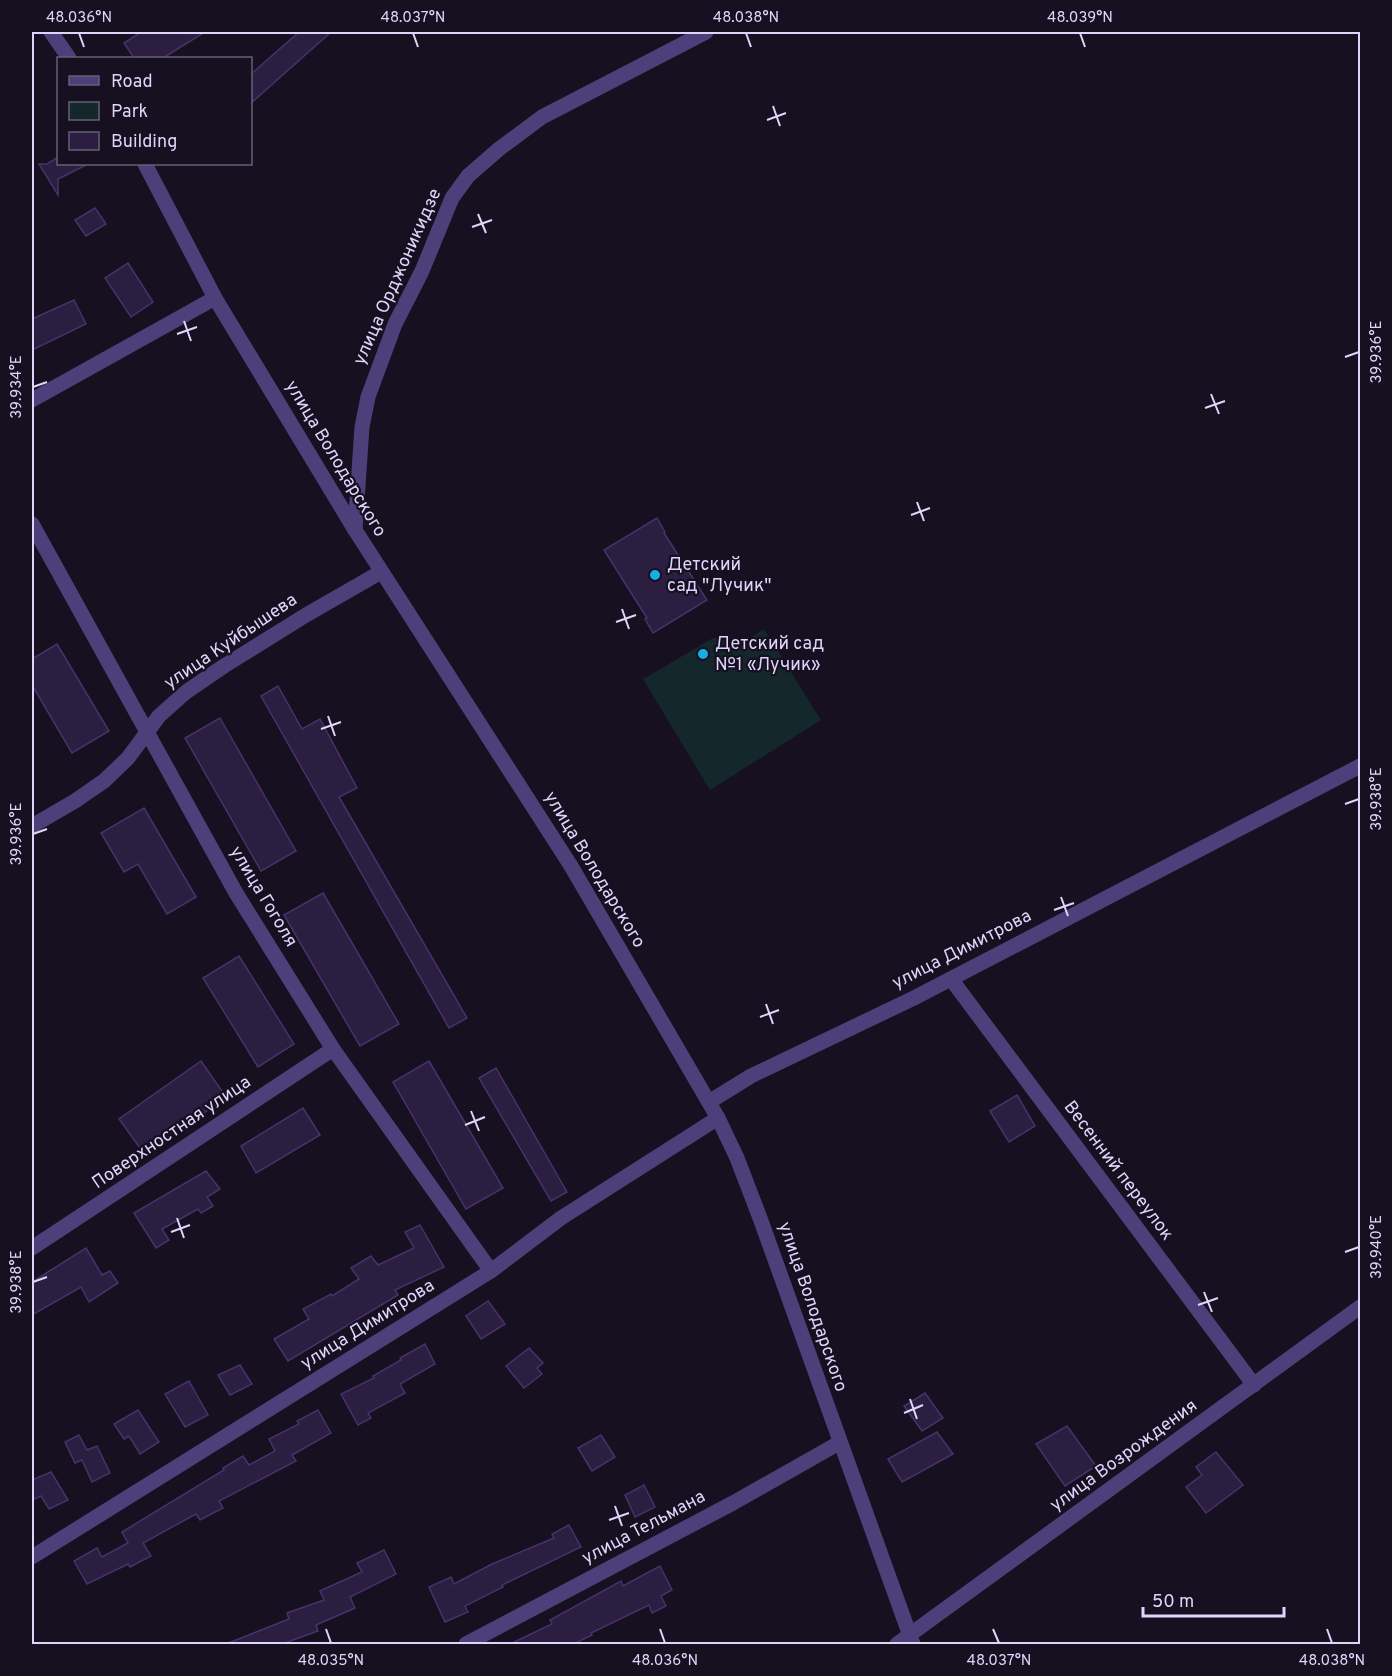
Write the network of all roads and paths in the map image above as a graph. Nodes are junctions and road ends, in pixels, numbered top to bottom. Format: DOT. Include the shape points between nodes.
graph roads {
  1 [pos="51,32"];
  2 [pos="706,32"];
  3 [pos="68,57"];
  4 [pos="146,165"];
  5 [pos="215,298"];
  6 [pos="32,400"];
  7 [pos="32,524"];
  8 [pos="355,530"];
  9 [pos="381,572"];
  10 [pos="146,732"];
  11 [pos="1360,766"];
  12 [pos="32,826"];
  13 [pos="951,979"];
  14 [pos="333,1049"];
  15 [pos="709,1102"];
  16 [pos="718,1118"];
  17 [pos="32,1248"];
  18 [pos="491,1271"];
  19 [pos="1360,1307"];
  20 [pos="1254,1385"];
  21 [pos="839,1443"];
  22 [pos="32,1557"];
  23 [pos="907,1642"];
  24 [pos="466,1644"];
  1 -- 3 [label="street"];
  2 -- 8 [label="street, улица Орджоникидзе" via="542,117 468,176 452,198 395,324 368,398 362,428"];
  4 -- 5 [label="street, улица Володарского"];
  5 -- 6 [label="street"];
  5 -- 8 [label="street, улица Володарского"];
  7 -- 10 [label="street, улица Гоголя"];
  8 -- 9 [label="street, улица Володарского"];
  9 -- 10 [label="street, улица Куйбышева" via="224,666 173,703"];
  9 -- 15 [label="street, улица Володарского" via="571,866"];
  10 -- 12 [label="street, улица Куйбышева" via="128,758 104,781"];
  10 -- 14 [label="street, улица Гоголя" via="236,893"];
  11 -- 13 [label="street, улица Димитрова"];
  13 -- 15 [label="street, улица Димитрова" via="752,1076"];
  13 -- 20 [label="street, Весенний переулок"];
  14 -- 17 [label="street, Поверхностная улица"];
  14 -- 18 [label="street, улица Гоголя"];
  15 -- 16 [label="street, улица Володарского"];
  16 -- 18 [label="street, улица Димитрова" via="561,1218"];
  16 -- 21 [label="street, улица Володарского" via="760,1218"];
  18 -- 22 [label="street, улица Димитрова"];
  19 -- 20 [label="street, улица Возрождения"];
  20 -- 23 [label="street, улица Возрождения"];
  21 -- 23 [label="street, улица Володарского"];
  21 -- 24 [label="street, улица Тельмана"];
}
